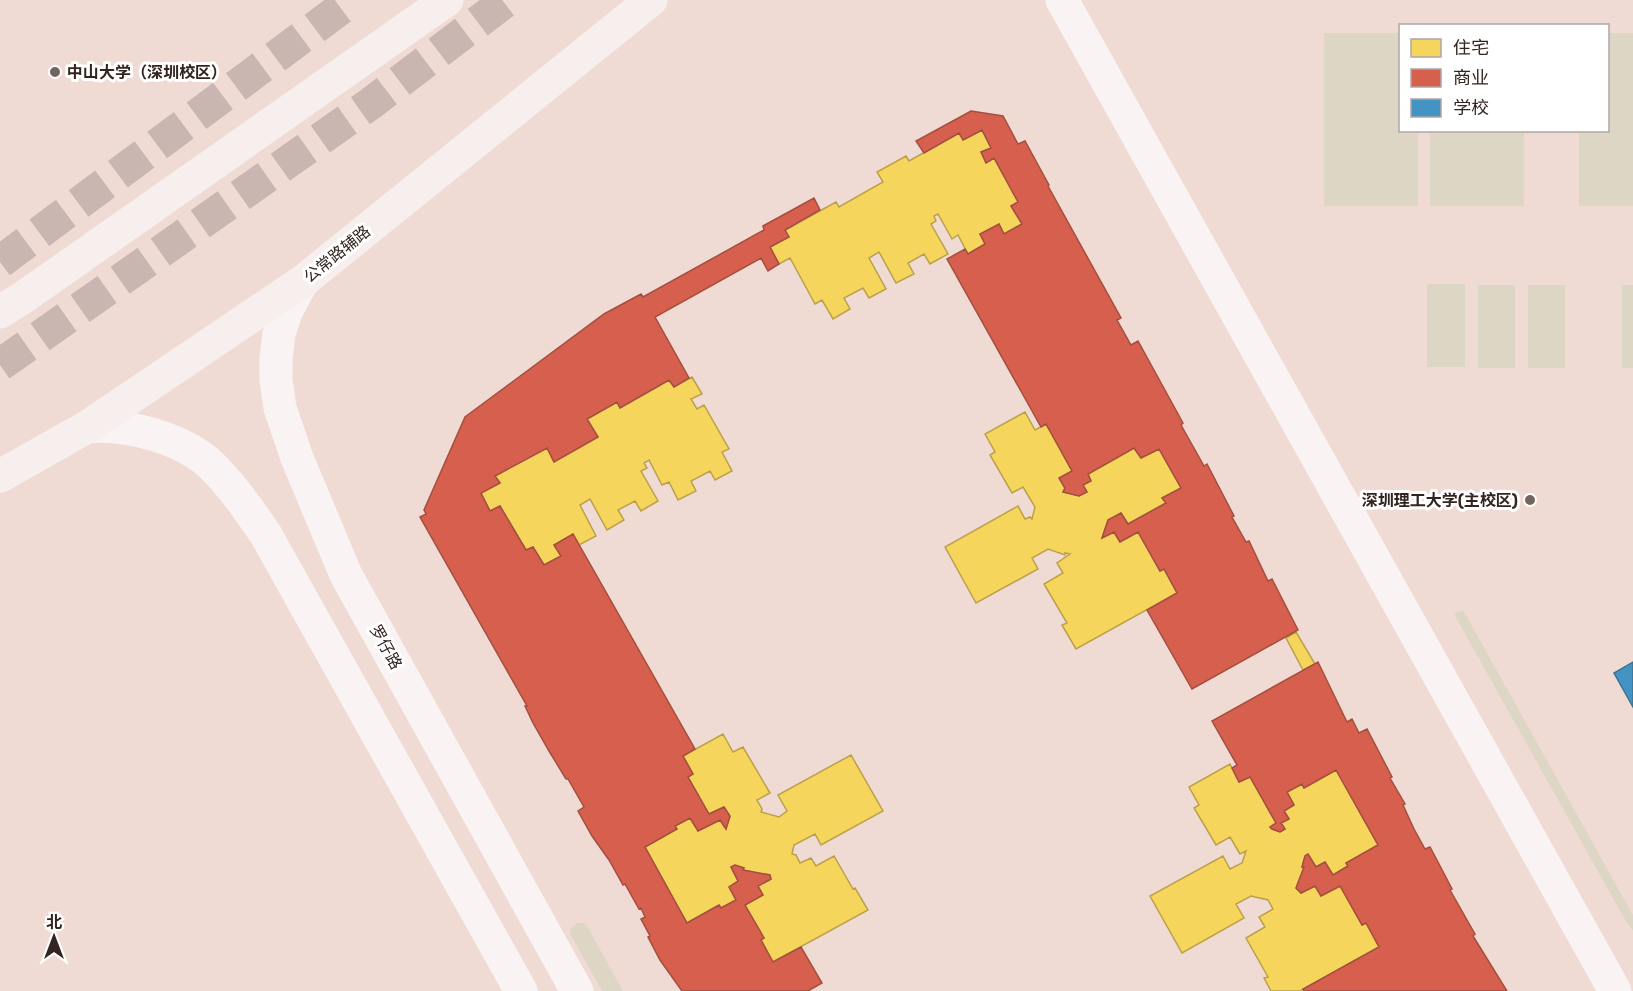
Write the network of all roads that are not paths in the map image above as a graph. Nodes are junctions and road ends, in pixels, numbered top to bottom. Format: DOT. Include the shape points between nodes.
graph roads {
  1 [pos="447,0"];
  2 [pos="651,0"];
  3 [pos="1062,0"];
  4 [pos="302,282"];
  5 [pos="0,312"];
  6 [pos="87,427"];
  7 [pos="0,476"];
  8 [pos="521,991"];
  9 [pos="577,991"];
  10 [pos="1615,991"];
  1 -- 5 [label="main road"];
  2 -- 4 [label="main road, 公常路辅路"];
  3 -- 10 [label="main road"];
  4 -- 6 [label="main road, 公常路辅路"];
  4 -- 9 [label="main road, 罗仔路" via="286,312 276,358 280,408 297,458 346,575"];
  6 -- 7 [label="main road, 公常路辅路"];
  6 -- 8 [label="main road" via="118,427 166,439 210,464 239,495 277,555"];
}
